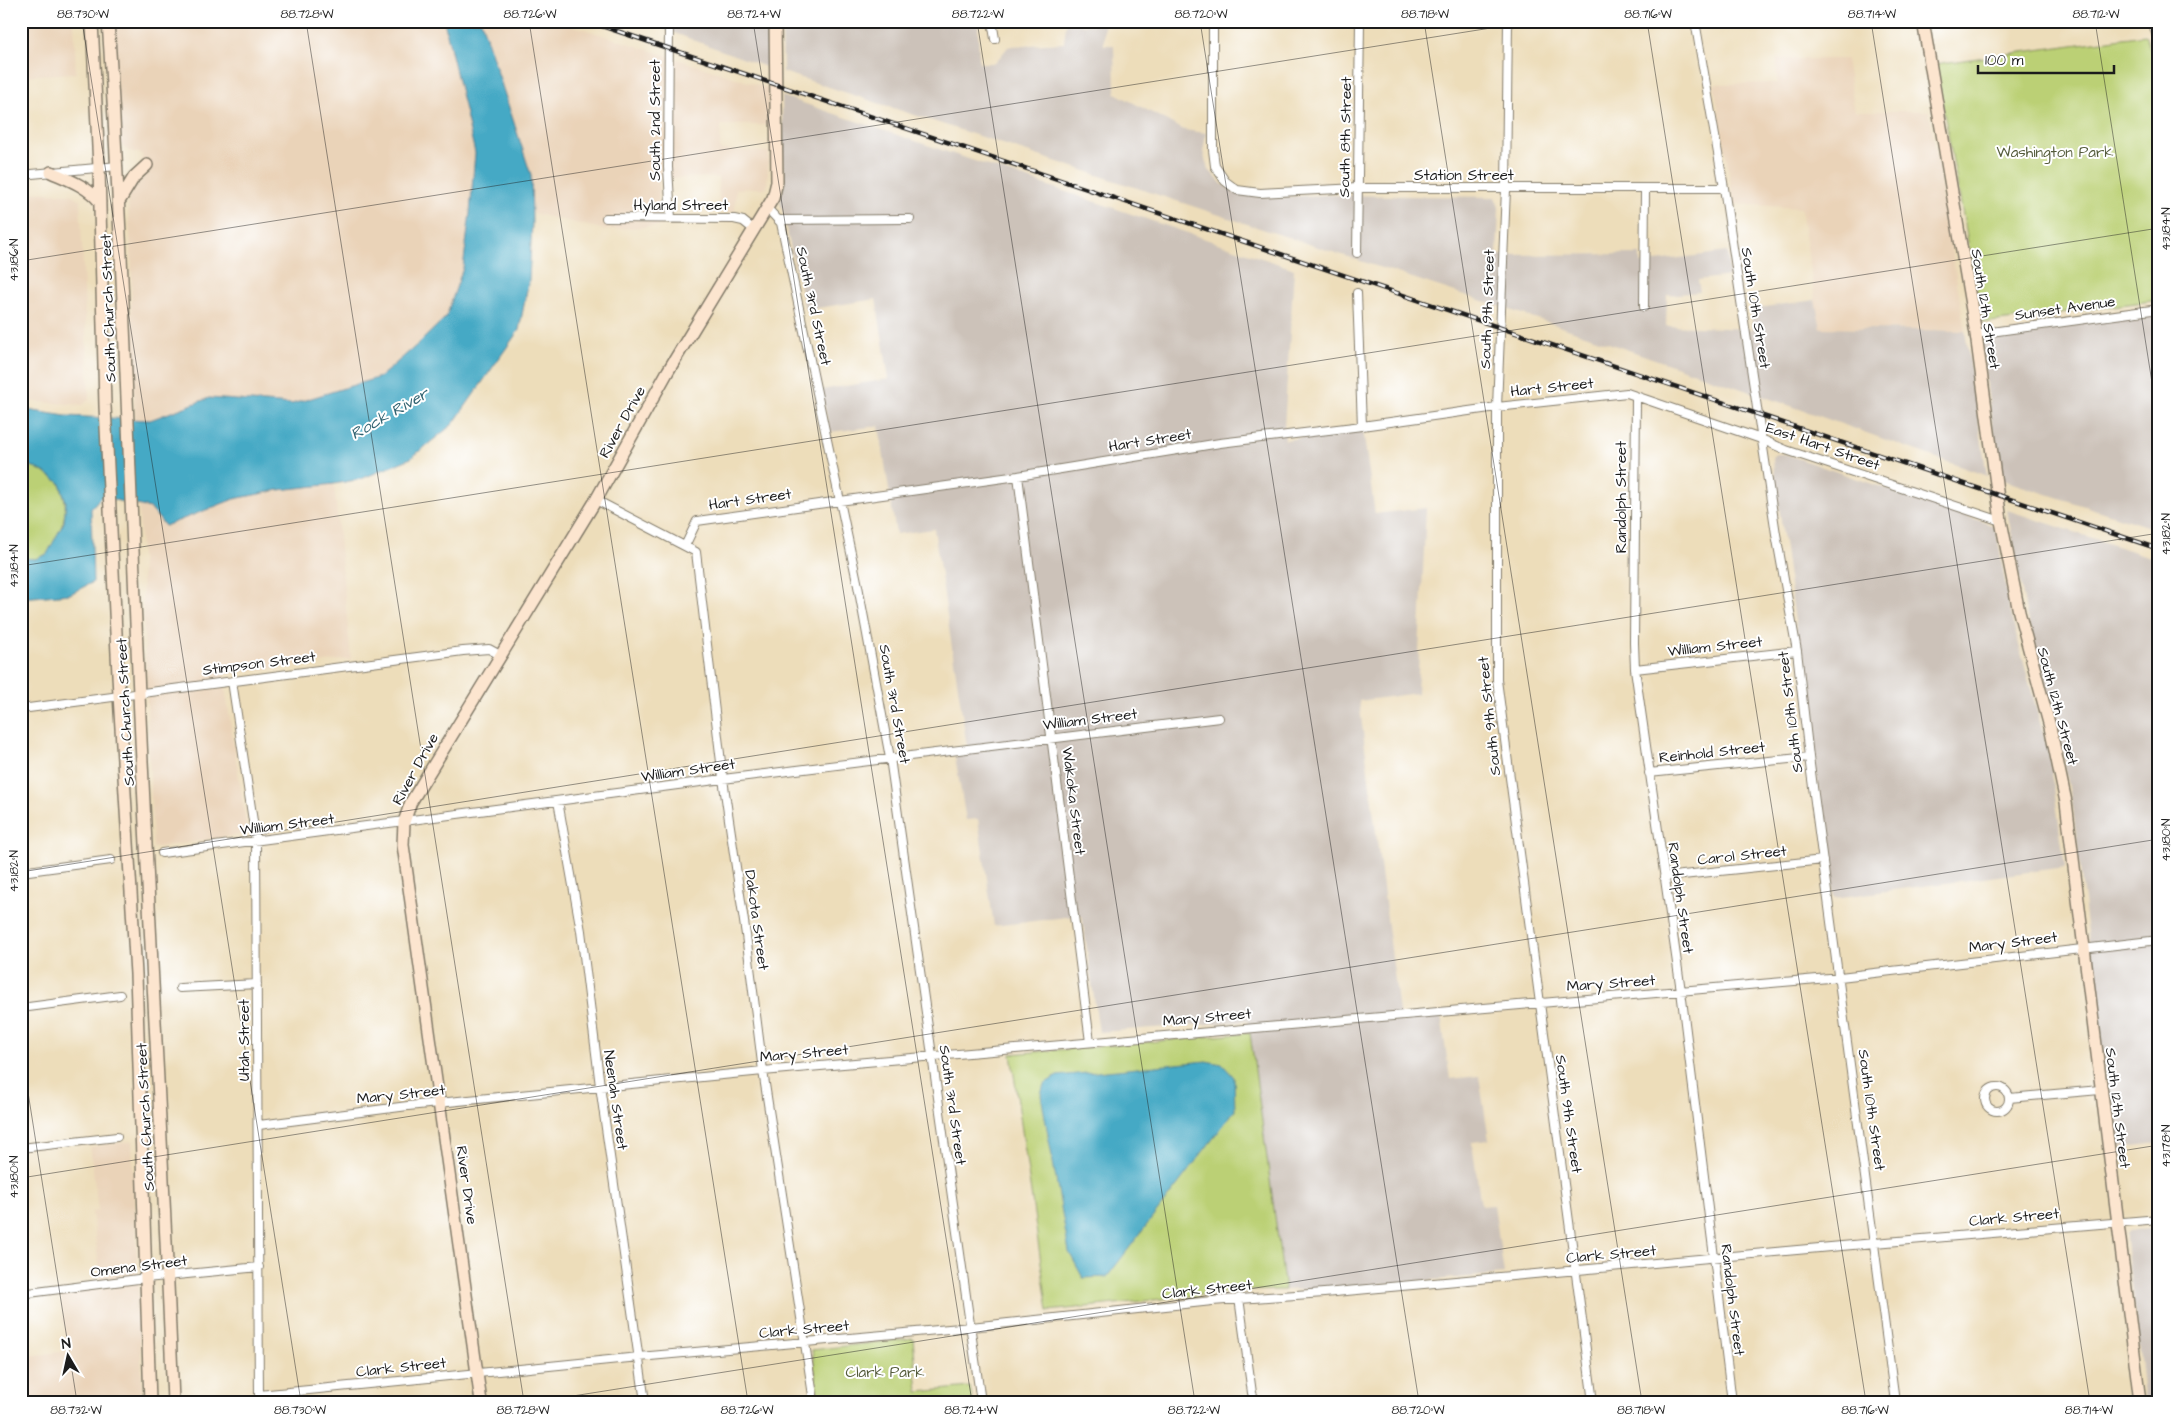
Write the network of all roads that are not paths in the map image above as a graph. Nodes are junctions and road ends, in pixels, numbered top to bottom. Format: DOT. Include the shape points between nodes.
graph roads {
  1 [pos="92,21"];
  2 [pos="108,21"];
  3 [pos="669,21"];
  4 [pos="776,21"];
  5 [pos="992,21"];
  6 [pos="1213,21"];
  7 [pos="1360,21"];
  8 [pos="1508,21"];
  9 [pos="1696,21"];
  10 [pos="1923,21"];
  11 [pos="2152,21"];
  12 [pos="995,40"];
  13 [pos="2159,43"];
  14 [pos="146,165"];
  15 [pos="118,166"];
  16 [pos="99,168"];
  17 [pos="51,172"];
  18 [pos="21,175"];
  19 [pos="1358,188"];
  20 [pos="1724,188"];
  21 [pos="1506,189"];
  22 [pos="1645,190"];
  23 [pos="100,202"];
  24 [pos="119,202"];
  25 [pos="767,208"];
  26 [pos="606,218"];
  27 [pos="671,219"];
  28 [pos="910,219"];
  29 [pos="779,220"];
  30 [pos="753,230"];
  31 [pos="1357,253"];
  32 [pos="1357,294"];
  33 [pos="1644,307"];
  34 [pos="2159,308"];
  35 [pos="1976,334"];
  36 [pos="1636,397"];
  37 [pos="1497,407"];
  38 [pos="1362,426"];
  39 [pos="1761,439"];
  40 [pos="1018,476"];
  41 [pos="596,500"];
  42 [pos="840,500"];
  43 [pos="2001,521"];
  44 [pos="685,546"];
  45 [pos="1797,651"];
  46 [pos="500,655"];
  47 [pos="1635,669"];
  48 [pos="232,680"];
  49 [pos="139,693"];
  50 [pos="119,695"];
  51 [pos="21,709"];
  52 [pos="1218,718"];
  53 [pos="1052,738"];
  54 [pos="1809,757"];
  55 [pos="890,758"];
  56 [pos="1649,772"];
  57 [pos="723,779"];
  58 [pos="558,801"];
  59 [pos="404,822"];
  60 [pos="256,842"];
  61 [pos="162,853"];
  62 [pos="110,860"];
  63 [pos="1823,860"];
  64 [pos="21,872"];
  65 [pos="1664,877"];
  66 [pos="2159,940"];
  67 [pos="2083,948"];
  68 [pos="1840,977"];
  69 [pos="257,984"];
  70 [pos="180,988"];
  71 [pos="1681,991"];
  72 [pos="120,995"];
  73 [pos="1540,1002"];
  74 [pos="21,1008"];
  75 [pos="1090,1042"];
  76 [pos="931,1056"];
  77 [pos="763,1071"];
  78 [pos="600,1086"];
  79 [pos="2100,1090"];
  80 [pos="2008,1098"];
  81 [pos="440,1103"];
  82 [pos="259,1125"];
  83 [pos="117,1137"];
  84 [pos="21,1148"];
  85 [pos="2159,1220"];
  86 [pos="2117,1222"];
  87 [pos="1876,1243"];
  88 [pos="1714,1258"];
  89 [pos="259,1267"];
  90 [pos="1577,1271"];
  91 [pos="168,1276"];
  92 [pos="146,1278"];
  93 [pos="21,1294"];
  94 [pos="1239,1298"];
  95 [pos="971,1327"];
  96 [pos="804,1343"];
  97 [pos="638,1357"];
  98 [pos="477,1374"];
  99 [pos="259,1398"];
  100 [pos="150,1402"];
  101 [pos="173,1402"];
  102 [pos="481,1402"];
  103 [pos="645,1402"];
  104 [pos="814,1402"];
  105 [pos="981,1402"];
  106 [pos="1256,1402"];
  107 [pos="1593,1402"];
  108 [pos="1732,1402"];
  109 [pos="1896,1402"];
  110 [pos="2140,1402"];
  1 -- 16 [label="street, South Church Street"];
  2 -- 15 [label="street, South Church Street"];
  3 -- 27 [label="street, South 2nd Street"];
  4 -- 25 [label="street" via="777,182"];
  5 -- 12 [label="street"];
  6 -- 19 [label="street, Station Street" via="1212,140 1215,166 1225,181 1237,190 1260,193"];
  7 -- 19 [label="street, South 8th Street"];
  8 -- 21 [label="street, South 9th Street"];
  9 -- 20 [label="street, South 10th Street"];
  10 -- 35 [label="street, South 12th Street"];
  11 -- 13 [label="street"];
  14 -- 24 [label="street" via="134,177"];
  15 -- 16 [label="street"];
  15 -- 24 [label="street, South Church Street"];
  16 -- 17 [label="street"];
  16 -- 23 [label="street, South Church Street"];
  17 -- 18 [label="street"];
  17 -- 23 [label="street" via="80,184"];
  19 -- 21 [label="street, Station Street"];
  19 -- 31 [label="street, South 8th Street"];
  20 -- 22 [label="street, Station Street"];
  20 -- 39 [label="street, South 10th Street"];
  21 -- 22 [label="street, Station Street"];
  21 -- 37 [label="street, South 9th Street"];
  22 -- 33 [label="street"];
  23 -- 50 [label="street, South Church Street" via="105,406"];
  24 -- 49 [label="street, South Church Street"];
  25 -- 29 [label="street"];
  25 -- 30 [label="street, River Drive"];
  26 -- 27 [label="street, Hyland Street"];
  27 -- 30 [label="street, Hyland Street" via="734,219 743,221"];
  28 -- 29 [label="street"];
  29 -- 42 [label="street, South 3rd Street"];
  30 -- 41 [label="street, River Drive" via="668,370"];
  32 -- 38 [label="street"];
  34 -- 35 [label="street, Sunset Avenue"];
  35 -- 43 [label="street, South 12th Street"];
  36 -- 37 [label="street, Hart Street" via="1627,393"];
  36 -- 39 [label="street, East Hart Street"];
  36 -- 47 [label="street, Randolph Street"];
  37 -- 38 [label="street, Hart Street"];
  37 -- 73 [label="street, South 9th Street" via="1497,680"];
  38 -- 40 [label="street, Hart Street" via="1220,443"];
  39 -- 43 [label="street, East Hart Street"];
  39 -- 45 [label="street, South 10th Street"];
  40 -- 42 [label="street, Hart Street"];
  40 -- 53 [label="street, Wakoka Street"];
  41 -- 44 [label="street, Dakota Street"];
  41 -- 46 [label="street, River Drive"];
  42 -- 44 [label="street, Hart Street" via="697,521"];
  42 -- 55 [label="street, South 3rd Street"];
  43 -- 67 [label="street, South 12th Street" via="2021,620 2064,790"];
  44 -- 57 [label="street, Dakota Street" via="696,552"];
  45 -- 47 [label="street, William Street"];
  45 -- 54 [label="street, South 10th Street"];
  46 -- 48 [label="street, Stimpson Street" via="490,649 463,651"];
  46 -- 59 [label="street, River Drive" via="411,802"];
  47 -- 56 [label="street, Randolph Street"];
  48 -- 49 [label="street, Stimpson Street"];
  48 -- 60 [label="street, Utah Street"];
  49 -- 50 [label="street, Stimpson Street"];
  49 -- 91 [label="street, South Church Street"];
  50 -- 51 [label="street, Stimpson Street"];
  50 -- 92 [label="street, South Church Street" via="136,974"];
  52 -- 53 [label="street, William Street"];
  53 -- 55 [label="street, William Street"];
  53 -- 75 [label="street, Wakoka Street"];
  54 -- 56 [label="street, Reinhold Street"];
  54 -- 63 [label="street, South 10th Street"];
  55 -- 57 [label="street, William Street"];
  55 -- 76 [label="street, South 3rd Street"];
  56 -- 65 [label="street, Randolph Street"];
  57 -- 58 [label="street, William Street"];
  57 -- 77 [label="street, Dakota Street"];
  58 -- 59 [label="street, William Street"];
  58 -- 78 [label="street, Neenah Street" via="581,931"];
  59 -- 60 [label="street, William Street"];
  59 -- 81 [label="street, River Drive" via="403,844"];
  60 -- 61 [label="street, William Street"];
  60 -- 69 [label="street, Utah Street"];
  62 -- 64 [label="street"];
  63 -- 65 [label="street, Carol Street"];
  63 -- 68 [label="street, South 10th Street"];
  65 -- 71 [label="street, Randolph Street"];
  66 -- 67 [label="street, Mary Street"];
  67 -- 68 [label="street, Mary Street"];
  67 -- 79 [label="street, South 12th Street"];
  68 -- 71 [label="street, Mary Street"];
  68 -- 87 [label="street, South 10th Street"];
  69 -- 70 [label="street"];
  69 -- 82 [label="street, Utah Street"];
  71 -- 73 [label="street, Mary Street"];
  71 -- 88 [label="street, Randolph Street"];
  72 -- 74 [label="street"];
  73 -- 75 [label="street, Mary Street"];
  73 -- 90 [label="street, South 9th Street"];
  75 -- 76 [label="street, Mary Street"];
  76 -- 77 [label="street, Mary Street"];
  76 -- 95 [label="street, South 3rd Street"];
  77 -- 78 [label="street, Mary Street"];
  77 -- 96 [label="street, Dakota Street"];
  78 -- 81 [label="street, Mary Street"];
  78 -- 97 [label="street, Neenah Street"];
  79 -- 80 [label="street"];
  79 -- 86 [label="street, South 12th Street"];
  81 -- 82 [label="street, Mary Street"];
  81 -- 98 [label="street, River Drive"];
  82 -- 89 [label="street, Utah Street"];
  83 -- 84 [label="street"];
  85 -- 86 [label="street, Clark Street"];
  86 -- 87 [label="street, Clark Street"];
  86 -- 110 [label="street, South 12th Street"];
  87 -- 88 [label="street, Clark Street"];
  87 -- 109 [label="street, South 10th Street"];
  88 -- 90 [label="street, Clark Street"];
  88 -- 108 [label="street, Randolph Street"];
  89 -- 91 [label="street, Omena Street"];
  89 -- 99 [label="street, Utah Street"];
  90 -- 94 [label="street, Clark Street"];
  90 -- 107 [label="street, South 9th Street"];
  91 -- 92 [label="street, Omena Street"];
  91 -- 101 [label="street, South Church Street"];
  92 -- 93 [label="street, Omena Street"];
  92 -- 100 [label="street, South Church Street"];
  94 -- 95 [label="street, Clark Street"];
  94 -- 106 [label="street"];
  95 -- 96 [label="street, Clark Street"];
  95 -- 105 [label="street, South 3rd Street"];
  96 -- 97 [label="street, Clark Street"];
  96 -- 104 [label="street, Dakota Street"];
  97 -- 98 [label="street, Clark Street"];
  97 -- 103 [label="street, Neenah Street"];
  98 -- 99 [label="street, Clark Street"];
  98 -- 102 [label="street, River Drive"];
}
